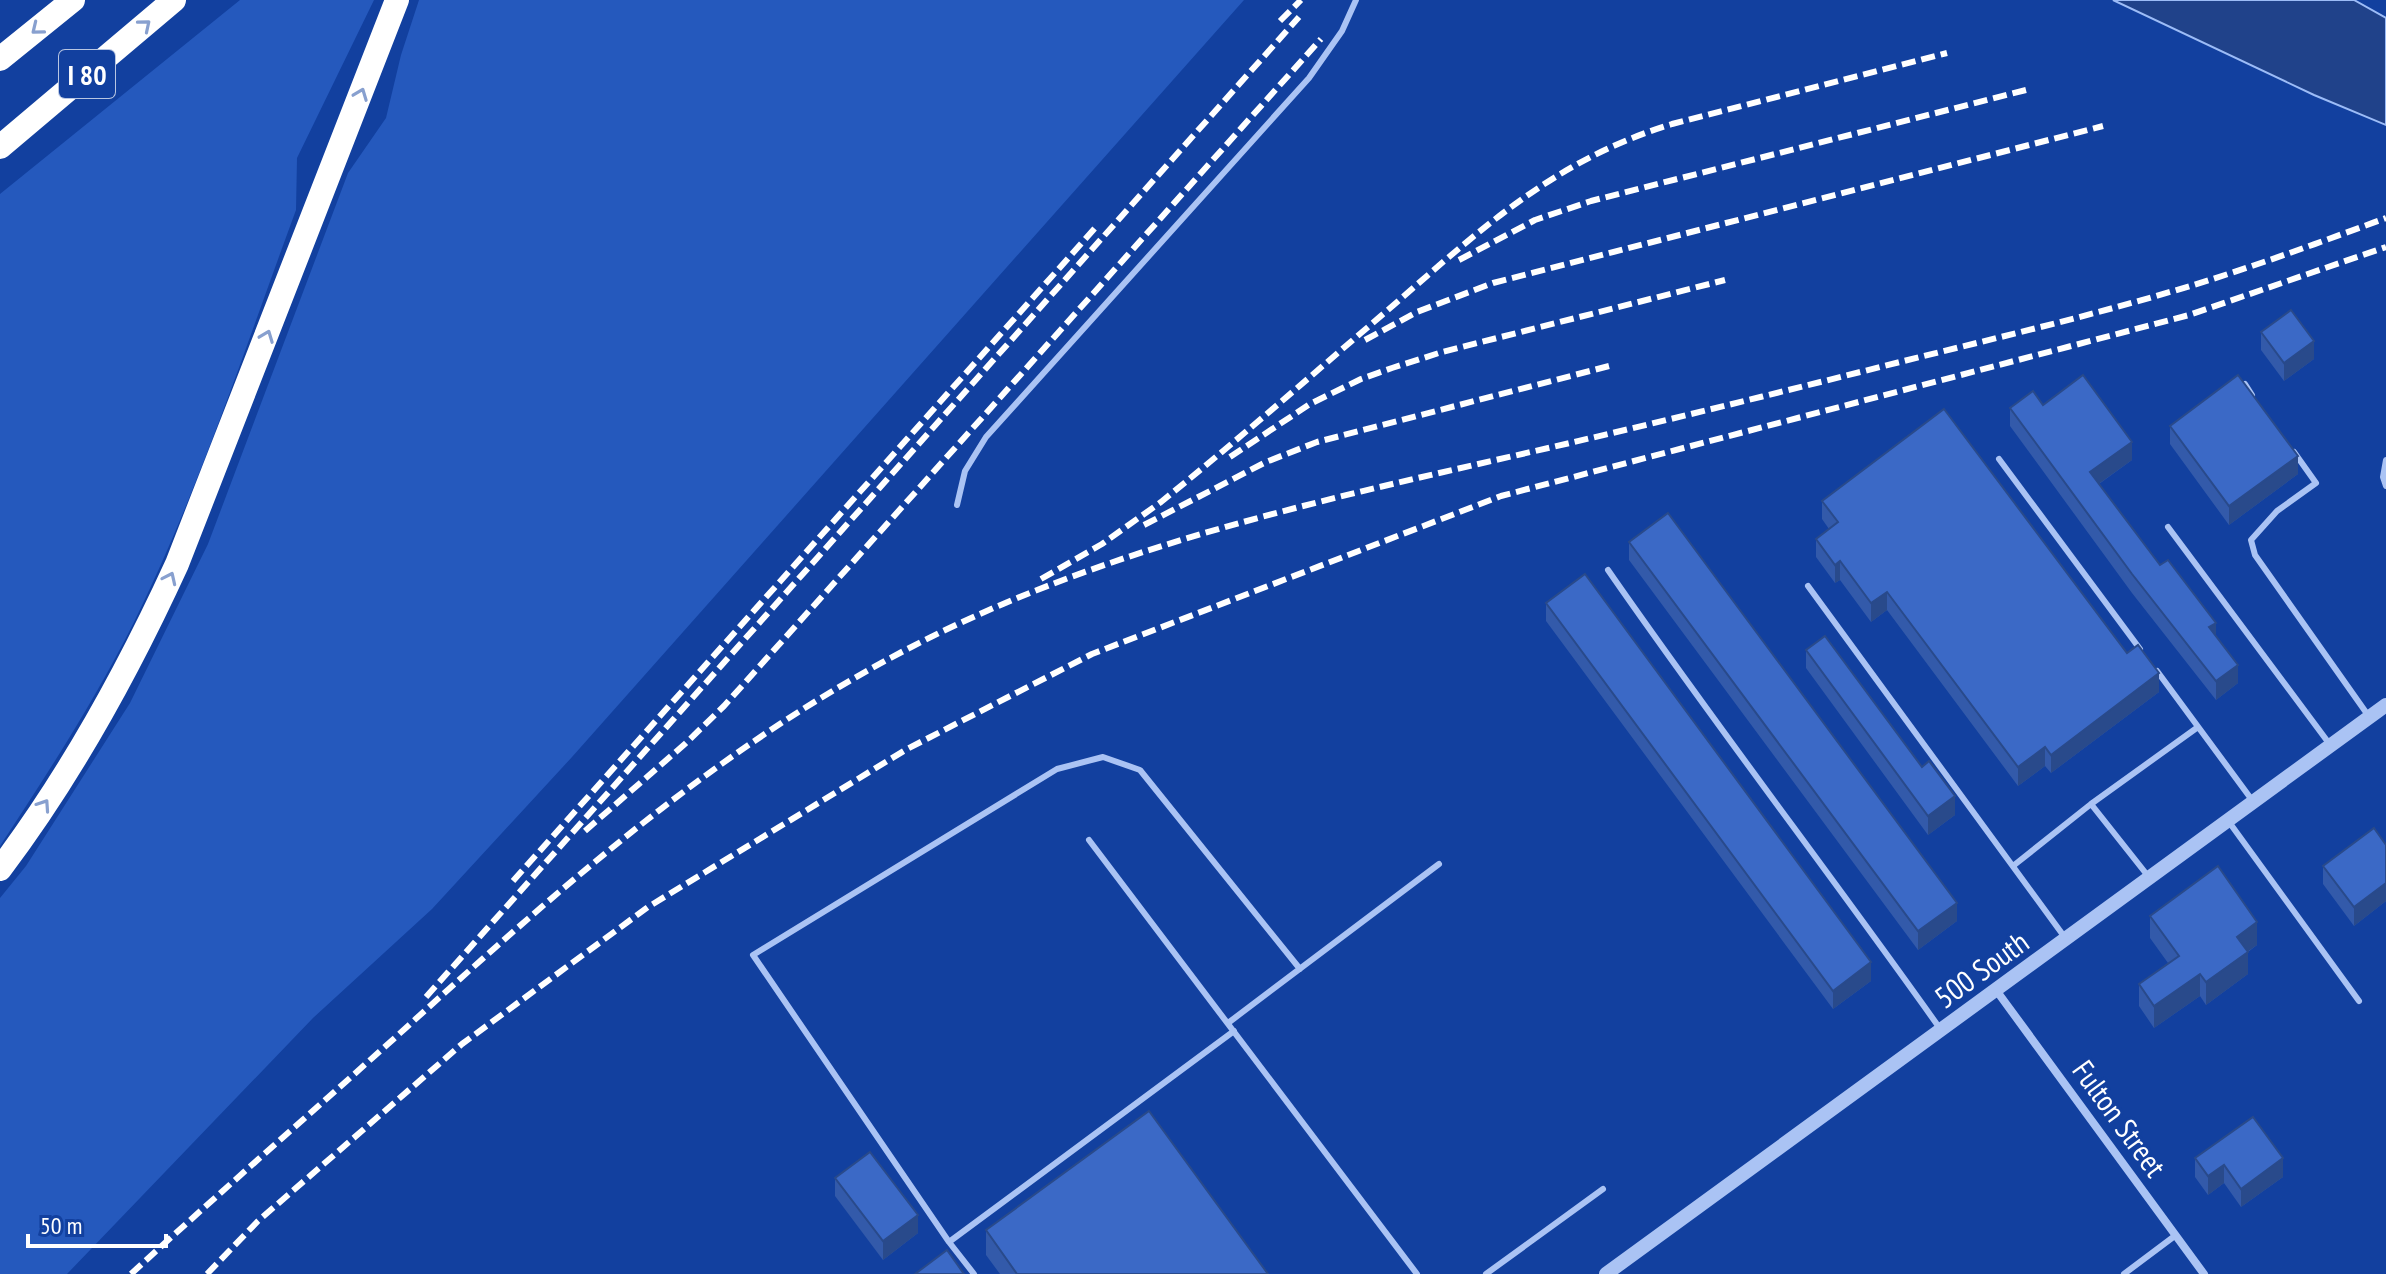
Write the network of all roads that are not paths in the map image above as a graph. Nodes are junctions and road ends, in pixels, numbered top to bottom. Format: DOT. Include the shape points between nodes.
graph roads {
  1 [pos="73,0"];
  2 [pos="174,0"];
  3 [pos="397,0"];
  4 [pos="1356,0"];
  5 [pos="0,59"];
  6 [pos="0,147"];
  7 [pos="2245,384"];
  8 [pos="2254,397"];
  9 [pos="2290,446"];
  10 [pos="1999,459"];
  11 [pos="2386,460"];
  12 [pos="2386,486"];
  13 [pos="957,505"];
  14 [pos="2168,527"];
  15 [pos="1608,570"];
  16 [pos="1808,586"];
  17 [pos="2141,650"];
  18 [pos="2151,663"];
  19 [pos="2386,705"];
  20 [pos="2370,718"];
  21 [pos="2198,727"];
  22 [pos="2331,747"];
  23 [pos="2255,803"];
  24 [pos="2091,804"];
  25 [pos="2229,822"];
  26 [pos="1089,840"];
  27 [pos="1439,864"];
  28 [pos="2013,866"];
  29 [pos="0,869"];
  30 [pos="2150,879"];
  31 [pos="2066,939"];
  32 [pos="1300,969"];
  33 [pos="1996,990"];
  34 [pos="2359,1001"];
  35 [pos="1228,1023"];
  36 [pos="1941,1030"];
  37 [pos="1234,1031"];
  38 [pos="1603,1189"];
  39 [pos="2176,1235"];
  40 [pos="949,1242"];
  41 [pos="974,1274"];
  42 [pos="1417,1274"];
  43 [pos="1486,1274"];
  44 [pos="1606,1274"];
  45 [pos="2124,1274"];
  46 [pos="2204,1274"];
  1 -- 5 [label="highway, I 80, one-way"];
  6 -- 2 [label="highway, I 80, one-way"];
  29 -- 3 [label="highway, one-way" via="89,734 177,564"];
  4 -- 13 [label="lane" via="1342,31 1309,78 986,437 965,471"];
  7 -- 8 [label="lane"];
  9 -- 20 [label="lane" via="2316,483 2277,511 2251,540 2255,555"];
  10 -- 17 [label="lane"];
  11 -- 12 [label="lane"];
  14 -- 22 [label="lane"];
  15 -- 36 [label="lane"];
  16 -- 28 [label="lane"];
  18 -- 21 [label="lane"];
  19 -- 20 [label="street, 500 South"];
  20 -- 22 [label="street, 500 South"];
  21 -- 23 [label="lane"];
  21 -- 24 [label="lane"];
  22 -- 23 [label="street, 500 South"];
  23 -- 25 [label="street, 500 South"];
  24 -- 28 [label="lane"];
  24 -- 30 [label="lane"];
  25 -- 30 [label="street, 500 South"];
  25 -- 34 [label="lane"];
  26 -- 35 [label="lane"];
  27 -- 32 [label="lane"];
  28 -- 31 [label="lane"];
  30 -- 31 [label="street, 500 South"];
  31 -- 33 [label="street, 500 South"];
  32 -- 35 [label="lane"];
  32 -- 40 [label="lane" via="1140,770 1103,757 1057,769 753,955"];
  33 -- 36 [label="street, 500 South"];
  33 -- 39 [label="street, Fulton Street"];
  35 -- 37 [label="lane"];
  36 -- 44 [label="street, 500 South"];
  37 -- 40 [label="lane"];
  37 -- 42 [label="lane"];
  38 -- 43 [label="lane"];
  39 -- 45 [label="lane"];
  39 -- 46 [label="street, Fulton Street"];
  40 -- 41 [label="lane"];
}
